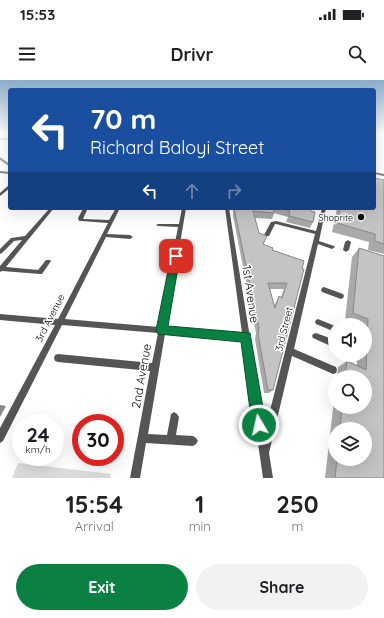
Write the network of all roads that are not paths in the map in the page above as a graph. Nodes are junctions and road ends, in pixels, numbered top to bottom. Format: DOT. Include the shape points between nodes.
graph roads {
  1 [pos="0,158"];
  2 [pos="8,164"];
  3 [pos="8,188"];
  4 [pos="0,195"];
  5 [pos="50,210"];
  6 [pos="85,210"];
  7 [pos="117,210"];
  8 [pos="184,210"];
  9 [pos="227,210"];
  10 [pos="324,210"];
  11 [pos="111,222"];
  12 [pos="158,225"];
  13 [pos="181,226"];
  14 [pos="318,233"];
  15 [pos="104,235"];
  16 [pos="267,235"];
  17 [pos="130,237"];
  18 [pos="27,238"];
  19 [pos="316,242"];
  20 [pos="348,242"];
  21 [pos="332,247"];
  22 [pos="346,250"];
  23 [pos="0,252"];
  24 [pos="48,261"];
  25 [pos="0,270"];
  26 [pos="324,290"];
  27 [pos="341,296"];
  28 [pos="0,317"];
  29 [pos="60,320"];
  30 [pos="318,322"];
  31 [pos="328,326"];
  32 [pos="162,330"];
  33 [pos="316,336"];
  34 [pos="246,337"];
  35 [pos="328,341"];
  36 [pos="289,351"];
  37 [pos="58,358"];
  38 [pos="155,366"];
  39 [pos="333,370"];
  40 [pos="174,417"];
  41 [pos="0,438"];
  42 [pos="142,438"];
  43 [pos="171,440"];
  44 [pos="193,441"];
  45 [pos="264,454"];
  46 [pos="135,478"];
  47 [pos="268,478"];
  1 -- 2 [label="street"];
  3 -- 4 [label="street"];
  5 -- 18 [label="street"];
  6 -- 11 [label="street" via="81,220"];
  7 -- 11 [label="street, 3rd Avenue"];
  8 -- 13 [label="street, 2nd Avenue"];
  9 -- 34 [label="street, 1st Avenue"];
  10 -- 14 [label="street, 3rd Street"];
  11 -- 15 [label="street, 3rd Avenue"];
  12 -- 13 [label="street"];
  13 -- 32 [label="street, 2nd Avenue"];
  14 -- 16 [label="street" via="276,222"];
  14 -- 19 [label="street, 3rd Street"];
  15 -- 17 [label="street"];
  15 -- 29 [label="street, 3rd Avenue"];
  18 -- 23 [label="street" via="13,239"];
  18 -- 25 [label="street"];
  19 -- 21 [label="street"];
  19 -- 36 [label="street, 3rd Street"];
  20 -- 22 [label="street"];
  24 -- 25 [label="street" via="40,272"];
  26 -- 27 [label="street"];
  28 -- 29 [label="street"];
  29 -- 32 [label="street"];
  29 -- 41 [label="street, 3rd Avenue"];
  30 -- 31 [label="street"];
  32 -- 34 [label="street"];
  32 -- 38 [label="street, 2nd Avenue"];
  33 -- 35 [label="street"];
  34 -- 45 [label="street, 1st Avenue"];
  36 -- 39 [label="street"];
  36 -- 45 [label="street, 3rd Street"];
  37 -- 38 [label="street"];
  38 -- 42 [label="street, 2nd Avenue"];
  40 -- 43 [label="street"];
  42 -- 43 [label="street"];
  42 -- 46 [label="street, 2nd Avenue"];
  43 -- 44 [label="street"];
  45 -- 47 [label="street, 1st Avenue"];
}
